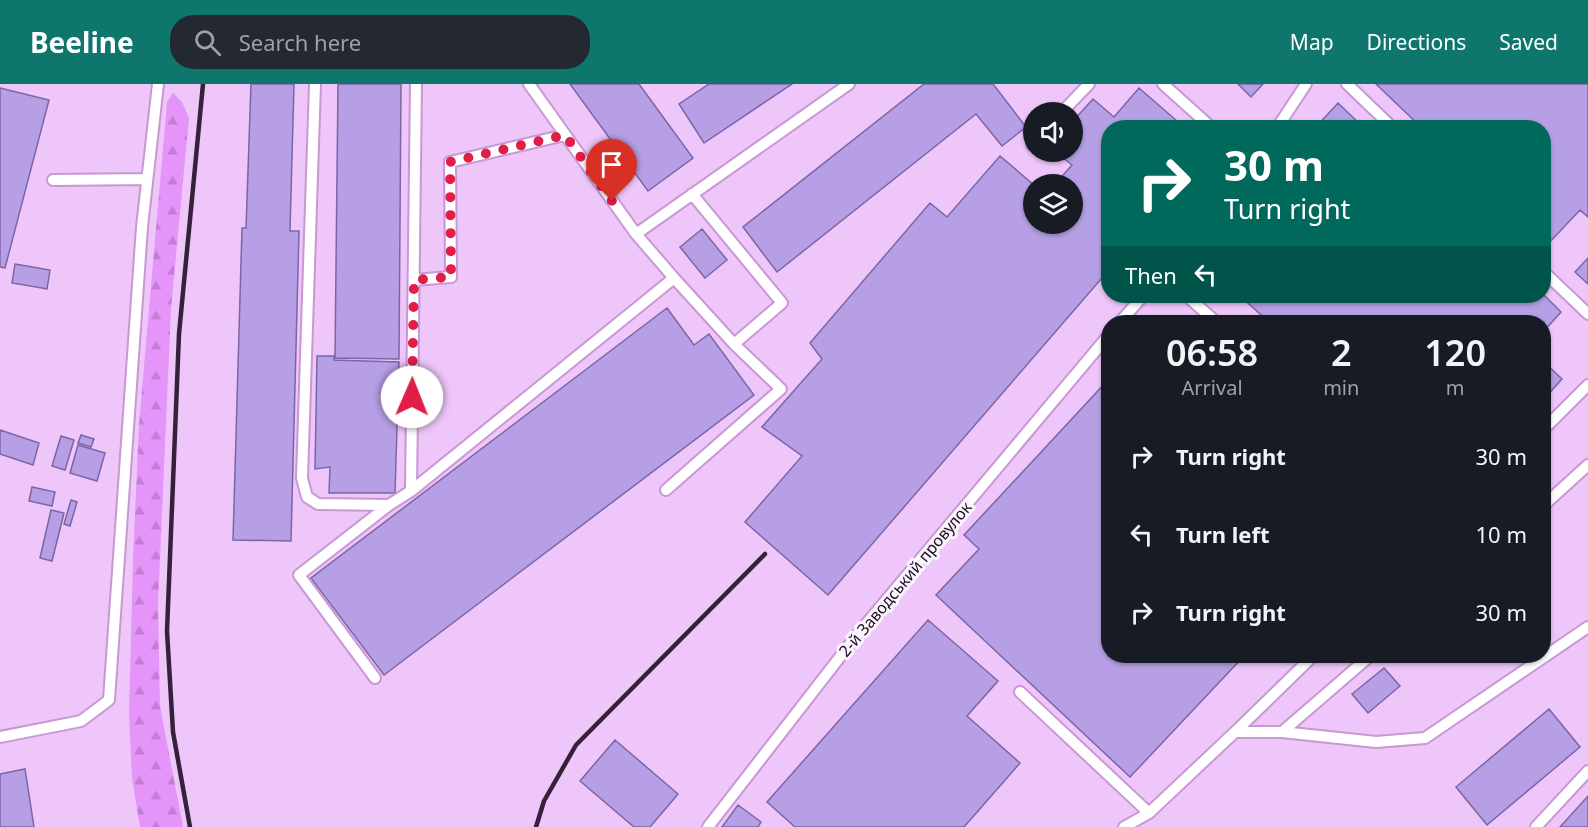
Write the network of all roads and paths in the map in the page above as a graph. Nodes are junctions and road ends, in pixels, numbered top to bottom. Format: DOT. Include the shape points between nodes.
graph roads {
  1 [pos="158,84"];
  2 [pos="315,84"];
  3 [pos="416,84"];
  4 [pos="849,84"];
  5 [pos="1089,84"];
  6 [pos="1162,84"];
  7 [pos="1306,84"];
  8 [pos="1347,84"];
  9 [pos="530,85"];
  10 [pos="1072,102"];
  11 [pos="1203,120"];
  12 [pos="1282,120"];
  13 [pos="1385,120"];
  14 [pos="565,135"];
  15 [pos="147,179"];
  16 [pos="53,180"];
  17 [pos="692,194"];
  18 [pos="636,234"];
  19 [pos="674,278"];
  20 [pos="1551,279"];
  21 [pos="414,280"];
  22 [pos="1137,303"];
  23 [pos="1195,303"];
  24 [pos="1588,314"];
  25 [pos="1126,315"];
  26 [pos="1208,315"];
  27 [pos="734,344"];
  28 [pos="1101,344"];
  29 [pos="1588,385"];
  30 [pos="1551,422"];
  31 [pos="1588,465"];
  32 [pos="666,490"];
  33 [pos="411,491"];
  34 [pos="1551,499"];
  35 [pos="389,505"];
  36 [pos="1588,627"];
  37 [pos="1551,652"];
  38 [pos="1306,663"];
  39 [pos="1362,663"];
  40 [pos="1535,663"];
  41 [pos="375,678"];
  42 [pos="1020,692"];
  43 [pos="1235,732"];
  44 [pos="1282,732"];
  45 [pos="0,737"];
  46 [pos="1588,771"];
  47 [pos="1149,813"];
  48 [pos="708,827"];
  49 [pos="1124,827"];
  50 [pos="1536,827"];
  1 -- 15 [label="lane"];
  2 -- 35 [label="lane" via="302,478 306,497 318,504"];
  3 -- 21 [label="lane"];
  4 -- 17 [label="lane"];
  5 -- 10 [label="lane"];
  6 -- 11 [label="lane"];
  7 -- 12 [label="lane"];
  8 -- 13 [label="lane"];
  9 -- 14 [label="lane"];
  14 -- 18 [label="lane"];
  14 -- 21 [label="lane" via="450,162 451,277"];
  15 -- 16 [label="lane"];
  15 -- 45 [label="lane" via="109,700 81,721"];
  17 -- 18 [label="lane"];
  17 -- 27 [label="lane" via="782,303"];
  18 -- 19 [label="lane"];
  19 -- 27 [label="lane"];
  19 -- 33 [label="lane"];
  20 -- 24 [label="lane"];
  21 -- 33 [label="lane"];
  22 -- 25 [label="lane"];
  23 -- 26 [label="lane"];
  27 -- 32 [label="lane" via="781,389"];
  28 -- 48 [label="lane, 2-й Заводський провулок" via="857,635"];
  29 -- 30 [label="lane"];
  31 -- 34 [label="lane"];
  33 -- 35 [label="lane"];
  35 -- 41 [label="lane" via="299,576"];
  36 -- 37 [label="lane"];
  38 -- 43 [label="lane"];
  39 -- 44 [label="lane"];
  40 -- 44 [label="lane" via="1425,738 1376,742"];
  42 -- 47 [label="lane"];
  43 -- 44 [label="lane"];
  43 -- 47 [label="lane"];
  46 -- 50 [label="lane"];
  47 -- 49 [label="lane"];
}
